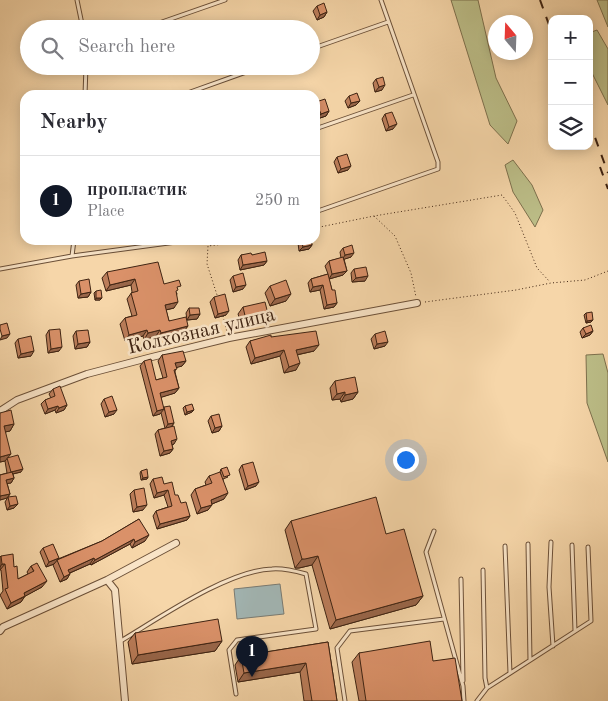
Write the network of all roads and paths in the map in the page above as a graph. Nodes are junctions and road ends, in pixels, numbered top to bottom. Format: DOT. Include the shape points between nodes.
graph roads {
  1 [pos="77,0"];
  2 [pos="225,0"];
  3 [pos="381,0"];
  4 [pos="81,20"];
  5 [pos="168,20"];
  6 [pos="388,22"];
  7 [pos="320,46"];
  8 [pos="86,75"];
  9 [pos="238,75"];
  10 [pos="85,90"];
  11 [pos="196,90"];
  12 [pos="414,95"];
  13 [pos="320,127"];
  14 [pos="320,210"];
  15 [pos="374,216"];
  16 [pos="320,227"];
  17 [pos="73,245"];
  18 [pos="154,245"];
  19 [pos="216,245"];
  20 [pos="72,256"];
  21 [pos="0,269"];
  22 [pos="608,271"];
  23 [pos="551,283"];
  24 [pos="417,303"];
  25 [pos="220,304"];
  26 [pos="222,313"];
  27 [pos="228,338"];
  28 [pos="0,411"];
  29 [pos="434,531"];
  30 [pos="551,542"];
  31 [pos="176,543"];
  32 [pos="528,544"];
  33 [pos="572,545"];
  34 [pos="504,546"];
  35 [pos="588,547"];
  36 [pos="483,570"];
  37 [pos="461,579"];
  38 [pos="107,580"];
  39 [pos="444,619"];
  40 [pos="1,627"];
  41 [pos="576,631"];
  42 [pos="119,642"];
  43 [pos="553,646"];
  44 [pos="530,660"];
  45 [pos="510,674"];
  46 [pos="463,686"];
  47 [pos="487,688"];
  48 [pos="236,694"];
  49 [pos="125,701"];
  50 [pos="345,701"];
  51 [pos="464,701"];
  52 [pos="477,701"];
  1 -- 4 [label="lane"];
  2 -- 5 [label="lane"];
  3 -- 6 [label="lane"];
  6 -- 7 [label="lane"];
  6 -- 12 [label="lane"];
  8 -- 10 [label="lane"];
  9 -- 11 [label="lane"];
  12 -- 13 [label="lane"];
  12 -- 14 [label="lane" via="438,169"];
  15 -- 16 [label="path"];
  15 -- 23 [label="path" via="502,195 515,213 537,268"];
  15 -- 24 [label="path" via="395,236 411,273"];
  17 -- 20 [label="lane"];
  18 -- 20 [label="lane"];
  19 -- 25 [label="path" via="208,246 207,264"];
  20 -- 21 [label="lane"];
  22 -- 23 [label="path" via="585,280"];
  23 -- 24 [label="path"];
  24 -- 27 [label="street, Колхозная улица"];
  26 -- 27 [label="path"];
  27 -- 28 [label="street, Колхозная улица" via="87,374 17,400"];
  29 -- 39 [label="lane" via="426,552"];
  30 -- 43 [label="lane" via="549,588"];
  31 -- 38 [label="street"];
  32 -- 44 [label="lane"];
  33 -- 41 [label="lane"];
  34 -- 45 [label="lane"];
  35 -- 41 [label="lane" via="591,621"];
  36 -- 47 [label="lane"];
  37 -- 46 [label="lane"];
  38 -- 40 [label="street"];
  38 -- 42 [label="street" via="115,590"];
  39 -- 46 [label="lane"];
  39 -- 50 [label="lane" via="350,631 337,648"];
  41 -- 43 [label="lane"];
  42 -- 48 [label="lane" via="205,591 240,575 270,569 306,574 316,629 237,640 228,650"];
  42 -- 49 [label="street"];
  43 -- 44 [label="lane"];
  44 -- 45 [label="lane"];
  45 -- 47 [label="lane"];
  46 -- 51 [label="lane"];
  47 -- 52 [label="lane"];
}
